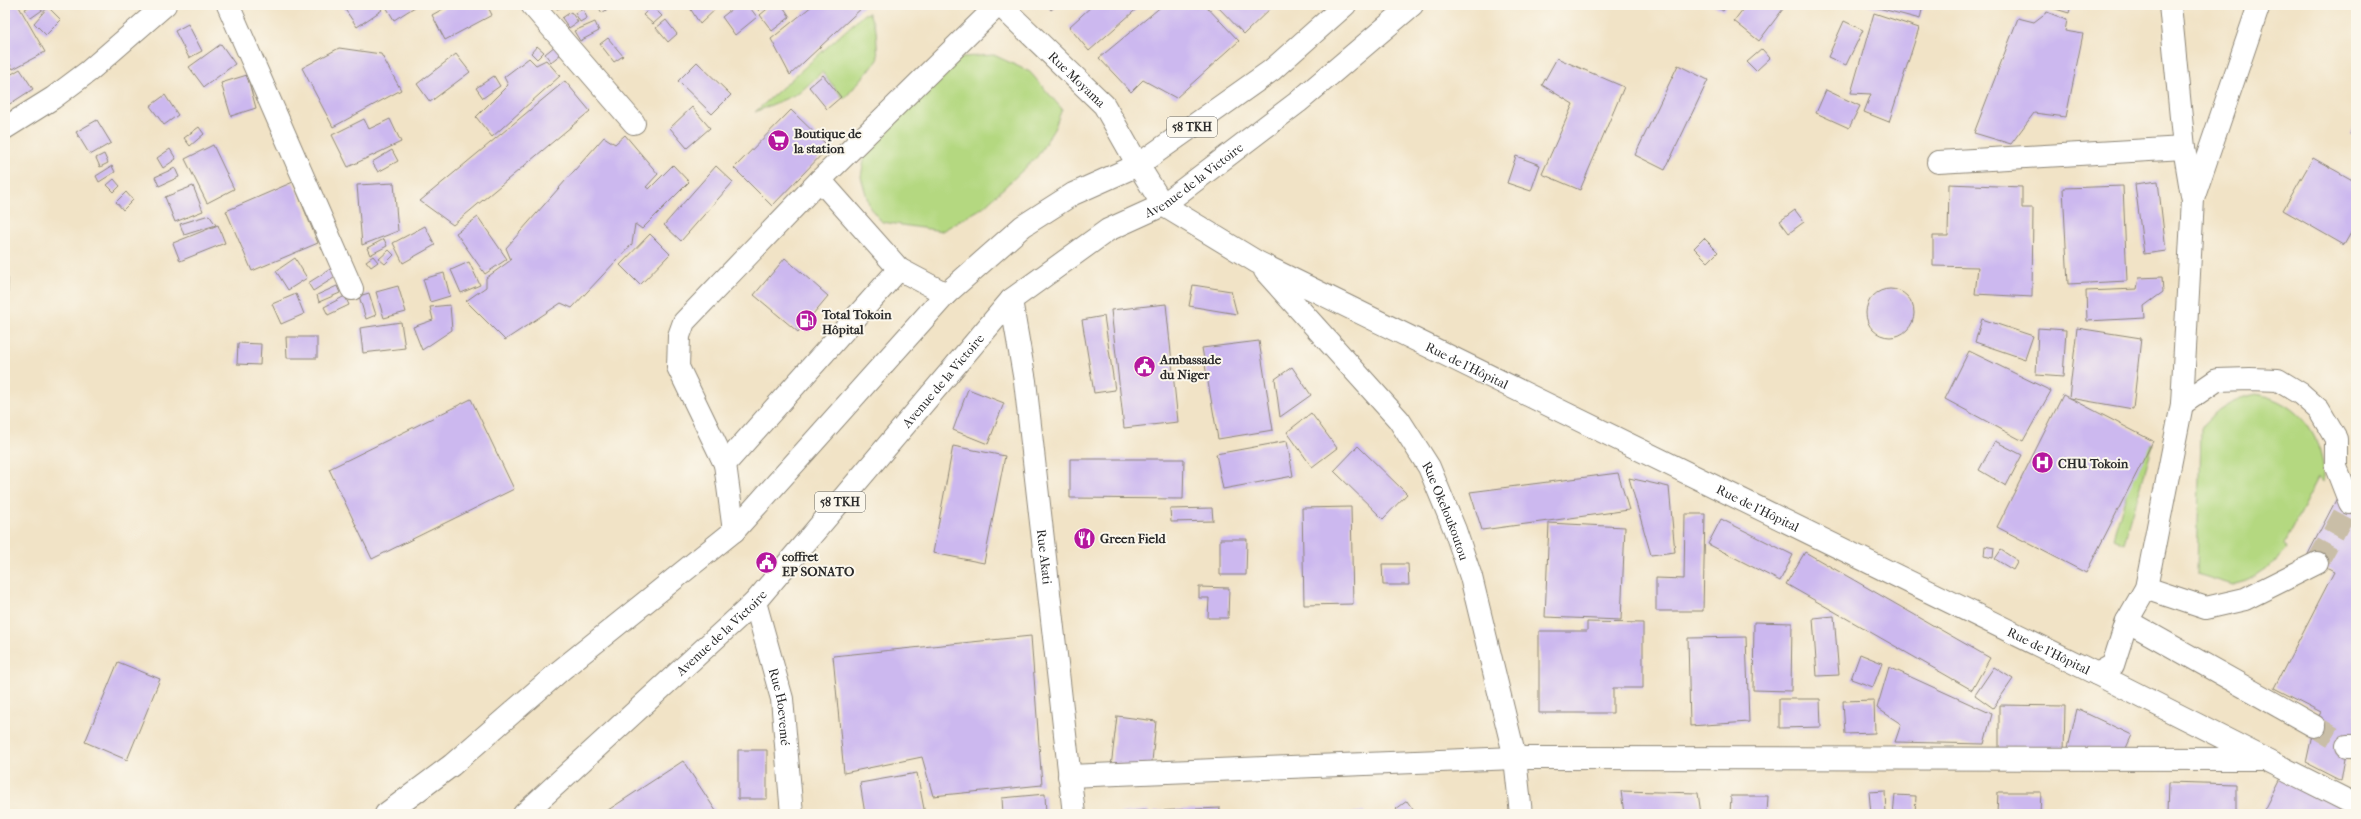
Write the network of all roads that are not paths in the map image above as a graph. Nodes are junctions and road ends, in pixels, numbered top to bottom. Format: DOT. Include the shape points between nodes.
graph roads {
  1 [pos="165,5"];
  2 [pos="228,5"];
  3 [pos="532,5"];
  4 [pos="999,5"];
  5 [pos="1345,5"];
  6 [pos="1412,5"];
  7 [pos="2170,5"];
  8 [pos="2259,5"];
  9 [pos="634,123"];
  10 [pos="5,128"];
  11 [pos="2184,148"];
  12 [pos="1938,162"];
  13 [pos="1138,165"];
  14 [pos="820,180"];
  15 [pos="2193,199"];
  16 [pos="1162,205"];
  17 [pos="1257,262"];
  18 [pos="899,269"];
  19 [pos="352,289"];
  20 [pos="946,294"];
  21 [pos="1011,300"];
  22 [pos="2182,404"];
  23 [pos="725,464"];
  24 [pos="2350,503"];
  25 [pos="734,531"];
  26 [pos="2317,563"];
  27 [pos="2146,588"];
  28 [pos="755,602"];
  29 [pos="2127,621"];
  30 [pos="2097,674"];
  31 [pos="2314,726"];
  32 [pos="1515,758"];
  33 [pos="2266,759"];
  34 [pos="1068,776"];
  35 [pos="2356,805"];
  36 [pos="386,814"];
  37 [pos="524,814"];
  38 [pos="792,814"];
  39 [pos="1074,814"];
  40 [pos="1521,814"];
  1 -- 10 [label="main road" via="83,75 53,98"];
  2 -- 19 [label="main road"];
  3 -- 9 [label="main road"];
  4 -- 13 [label="main road, Rue Moyama" via="1104,105"];
  4 -- 14 [label="main road"];
  5 -- 13 [label="main road, 58 TKH" via="1272,70"];
  6 -- 16 [label="main road, Avenue de la Victoire / 58 TKH" via="1298,102"];
  7 -- 11 [label="main road"];
  8 -- 15 [label="main road"];
  11 -- 12 [label="main road"];
  11 -- 15 [label="main road"];
  13 -- 16 [label="main road, Rue Moyama"];
  13 -- 20 [label="main road, 58 TKH" via="1073,194 1023,226"];
  14 -- 18 [label="main road"];
  14 -- 23 [label="main road" via="684,322 679,336 678,366"];
  15 -- 22 [label="main road"];
  16 -- 17 [label="main road, Rue de l'Hôpital"];
  16 -- 21 [label="main road, Avenue de la Victoire / 58 TKH" via="1108,230"];
  17 -- 30 [label="main road, Rue de l'Hôpital"];
  17 -- 32 [label="main road, Rue Okeloukoutou" via="1398,420 1429,468 1471,577"];
  18 -- 20 [label="main road"];
  18 -- 23 [label="main road"];
  20 -- 25 [label="main road, 58 TKH"];
  21 -- 28 [label="main road, Avenue de la Victoire / 58 TKH"];
  21 -- 34 [label="main road, Rue Akati" via="1025,381"];
  22 -- 24 [label="main road" via="2217,380 2278,380 2301,394 2319,410 2336,439 2336,467"];
  22 -- 27 [label="main road"];
  23 -- 25 [label="main road"];
  25 -- 36 [label="main road, 58 TKH" via="561,670 452,765"];
  26 -- 27 [label="main road" via="2245,599 2206,608"];
  27 -- 29 [label="main road"];
  28 -- 37 [label="main road, Avenue de la Victoire / 58 TKH"];
  28 -- 38 [label="main road, Rue Hoevemé" via="782,699"];
  29 -- 30 [label="main road" via="2114,665"];
  29 -- 31 [label="main road"];
  30 -- 33 [label="main road, Rue de l'Hôpital"];
  32 -- 33 [label="main road"];
  32 -- 34 [label="main road"];
  32 -- 40 [label="main road, Rue Okeloukoutou"];
  33 -- 35 [label="main road, Rue de l'Hôpital"];
  34 -- 39 [label="main road, Rue Akati"];
}
